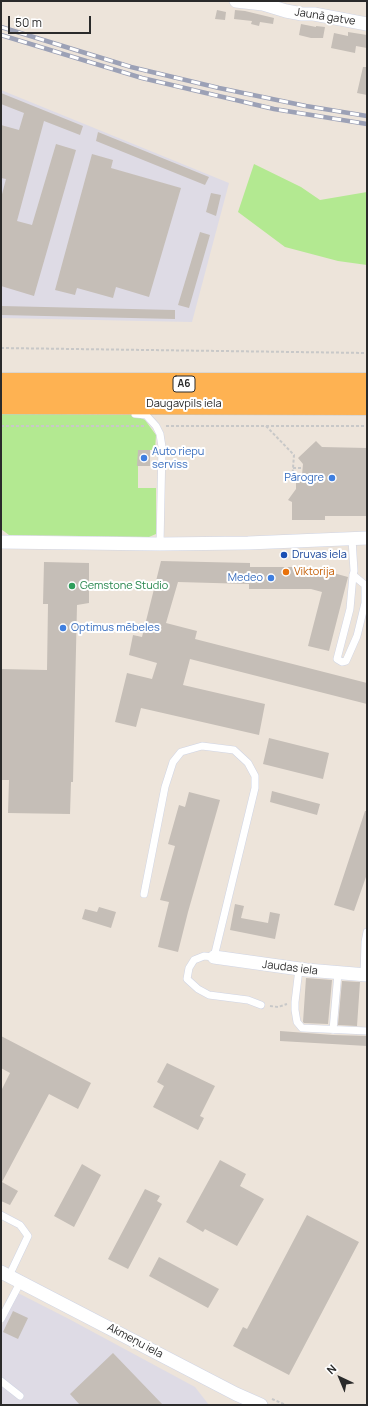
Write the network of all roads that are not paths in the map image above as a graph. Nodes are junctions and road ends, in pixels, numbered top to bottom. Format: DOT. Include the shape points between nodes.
graph roads {
  1 [pos="236,1"];
  2 [pos="367,24"];
  3 [pos="1,384"];
  4 [pos="367,384"];
  5 [pos="1,403"];
  6 [pos="367,404"];
  7 [pos="126,413"];
  8 [pos="352,538"];
  9 [pos="367,538"];
  10 [pos="1,542"];
  11 [pos="160,544"];
  12 [pos="354,575"];
  13 [pos="144,894"];
  14 [pos="367,932"];
  15 [pos="214,957"];
  16 [pos="299,969"];
  17 [pos="338,973"];
  18 [pos="365,975"];
  19 [pos="261,1005"];
  20 [pos="333,1030"];
  21 [pos="367,1031"];
  22 [pos="1,1215"];
  23 [pos="10,1276"];
  24 [pos="1,1319"];
  25 [pos="1,1381"];
  26 [pos="20,1396"];
  27 [pos="261,1405"];
  1 -- 2 [label="street, Jaunā gatve"];
  3 -- 4 [label="highway, Daugavpils iela / A6"];
  5 -- 6 [label="highway, Daugavpils iela / A6" via="106,407"];
  7 -- 11 [label="lane" via="146,415 160,434"];
  8 -- 9 [label="street"];
  8 -- 11 [label="street"];
  8 -- 12 [label="lane"];
  10 -- 11 [label="street"];
  12 -- 12 [label="lane" via="350,609 337,659 342,662 346,661 358,636 365,603 365,584"];
  13 -- 15 [label="lane" via="165,787 173,762 182,752 202,746 234,750 248,763 255,776 254,788"];
  14 -- 18 [label="lane"];
  15 -- 16 [label="street, Jaudas iela"];
  15 -- 19 [label="lane" via="204,956 194,960 187,979 210,995 248,1000"];
  16 -- 17 [label="street, Jaudas iela"];
  16 -- 20 [label="lane" via="295,1002 297,1022 302,1028"];
  17 -- 18 [label="street, Jaudas iela"];
  17 -- 20 [label="lane"];
  20 -- 21 [label="lane"];
  22 -- 23 [label="lane" via="20,1225 28,1236"];
  23 -- 24 [label="lane"];
  23 -- 27 [label="street, Akmeņu iela"];
  25 -- 26 [label="lane"];
}
